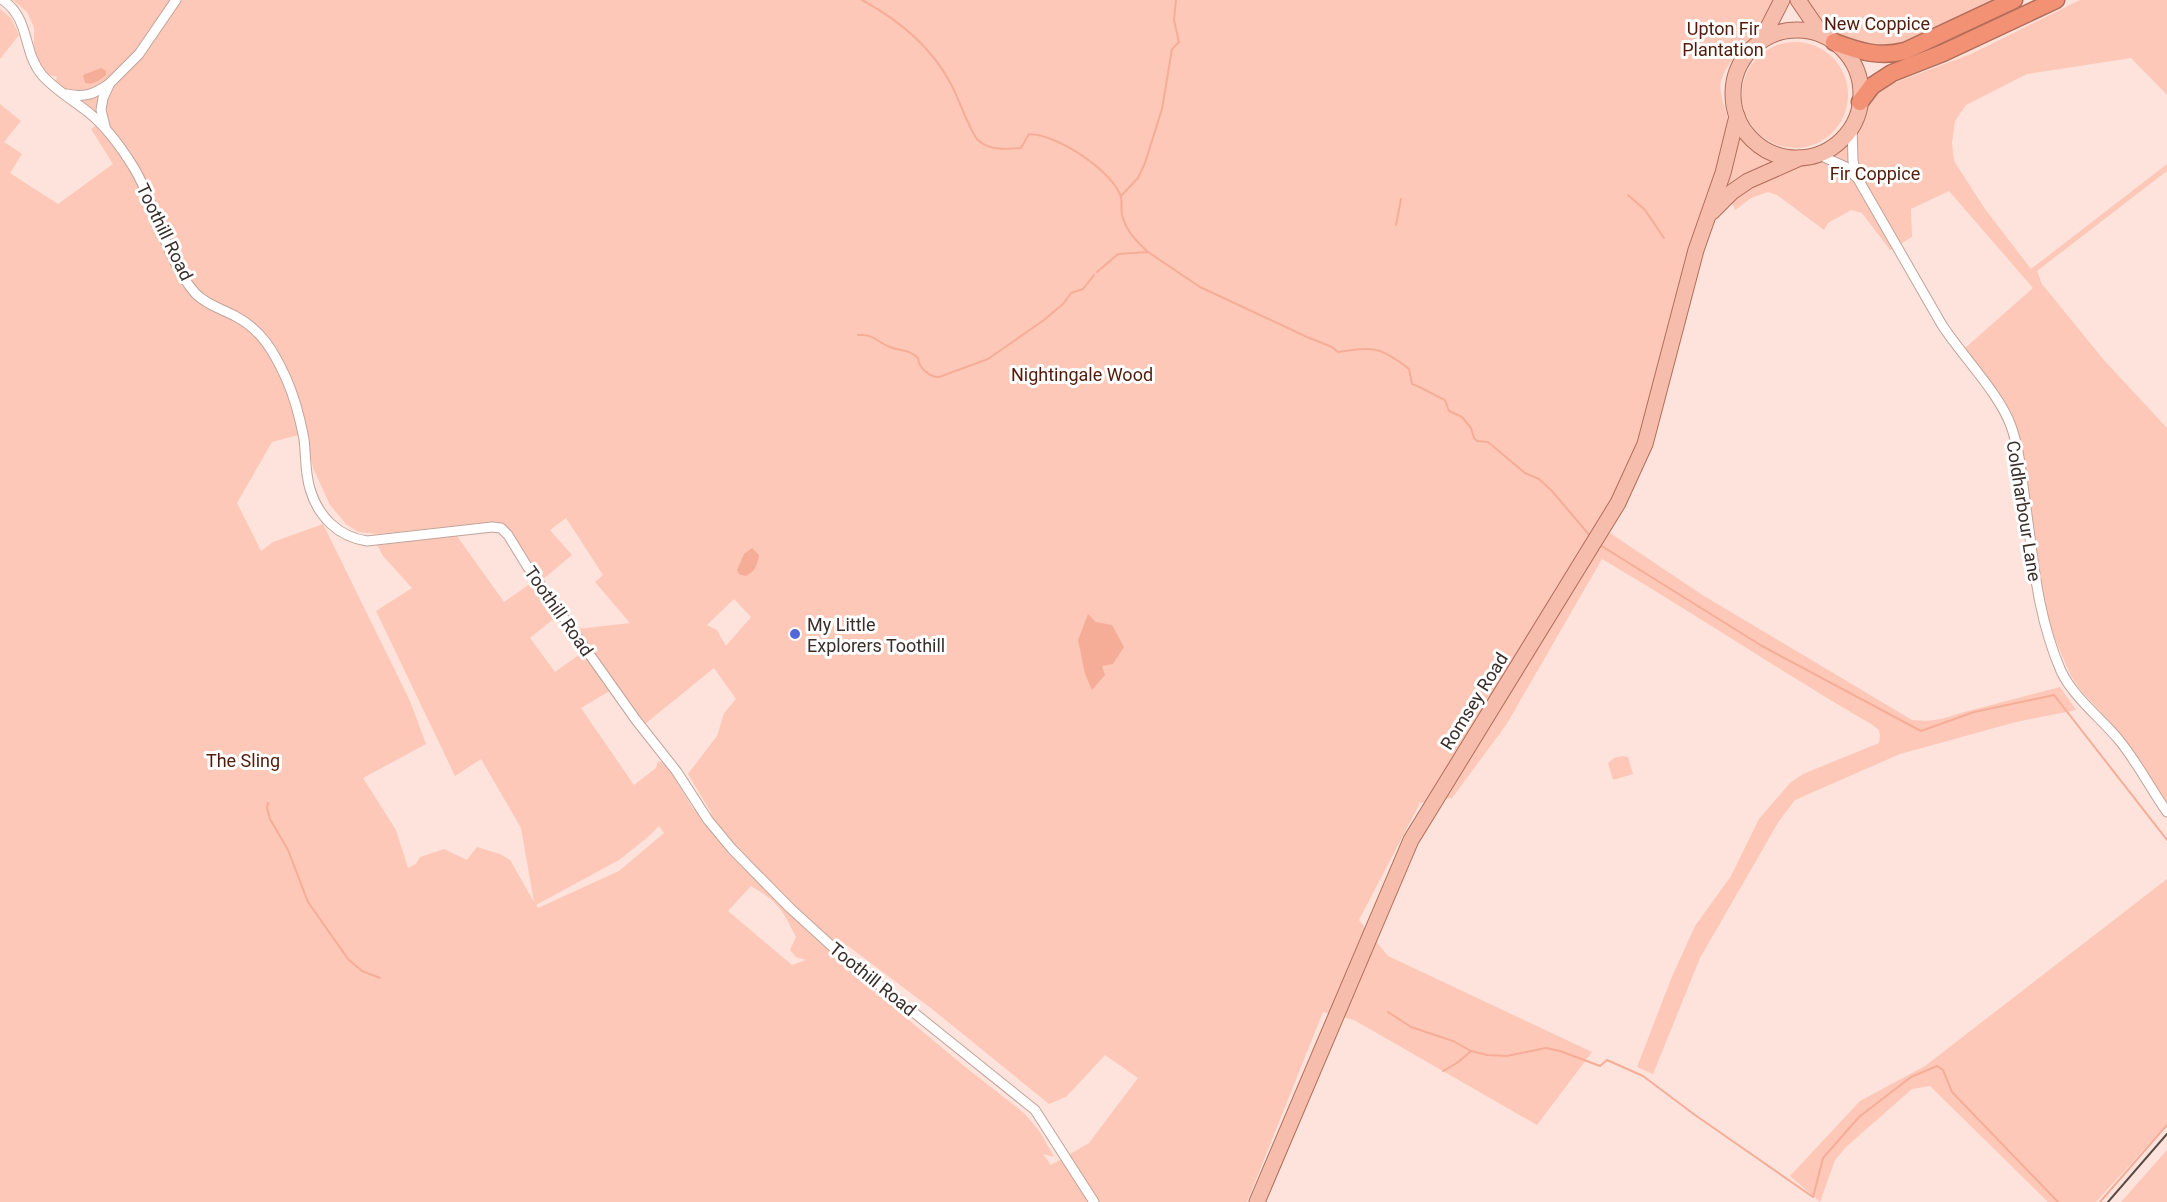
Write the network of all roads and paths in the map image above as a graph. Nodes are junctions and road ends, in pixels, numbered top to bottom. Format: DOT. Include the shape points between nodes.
graph roads {
  1 [pos="3,0"];
  2 [pos="176,0"];
  3 [pos="1782,0"];
  4 [pos="1798,0"];
  5 [pos="2014,0"];
  6 [pos="2056,0"];
  7 [pos="1828,38"];
  8 [pos="1761,41"];
  9 [pos="110,84"];
  10 [pos="65,93"];
  11 [pos="1860,102"];
  12 [pos="1737,116"];
  13 [pos="105,126"];
  14 [pos="1852,126"];
  15 [pos="1810,156"];
  16 [pos="1858,179"];
  17 [pos="1708,216"];
  18 [pos="2167,812"];
  19 [pos="1094,1202"];
  20 [pos="1257,1202"];
  1 -- 10 [label="street, Toothill Road" via="21,22 43,77"];
  2 -- 9 [label="street" via="139,54"];
  3 -- 8 [label="main road"];
  4 -- 7 [label="main road"];
  5 -- 7 [label="highway" via="1905,51 1869,54"];
  6 -- 11 [label="highway" via="1883,77"];
  7 -- 8 [label="main road" via="1797,30"];
  7 -- 11 [label="main road" via="1850,58 1861,91"];
  8 -- 12 [label="main road" via="1736,74 1733,95"];
  9 -- 10 [label="street" via="93,95"];
  9 -- 13 [label="street" via="101,110"];
  10 -- 13 [label="street, Toothill Road"];
  11 -- 14 [label="main road"];
  12 -- 15 [label="main road" via="1758,144 1779,155"];
  12 -- 17 [label="main road, Romsey Road"];
  13 -- 19 [label="street, Toothill Road" via="135,170 184,277 208,303 251,327 275,354 298,412 309,488 329,523 353,539 367,541 501,528 732,849 836,950 1035,1110"];
  14 -- 15 [label="main road" via="1837,143"];
  14 -- 16 [label="street, Coldharbour Lane"];
  15 -- 16 [label="street, Coldharbour Lane" via="1846,167"];
  15 -- 17 [label="main road, Romsey Road" via="1748,181"];
  16 -- 18 [label="street, Coldharbour Lane" via="1942,325 2001,405 2010,425 2018,448 2040,610 2061,670 2072,690 2121,742"];
  17 -- 20 [label="main road, Romsey Road" via="1645,444 1618,503 1411,840"];
}
